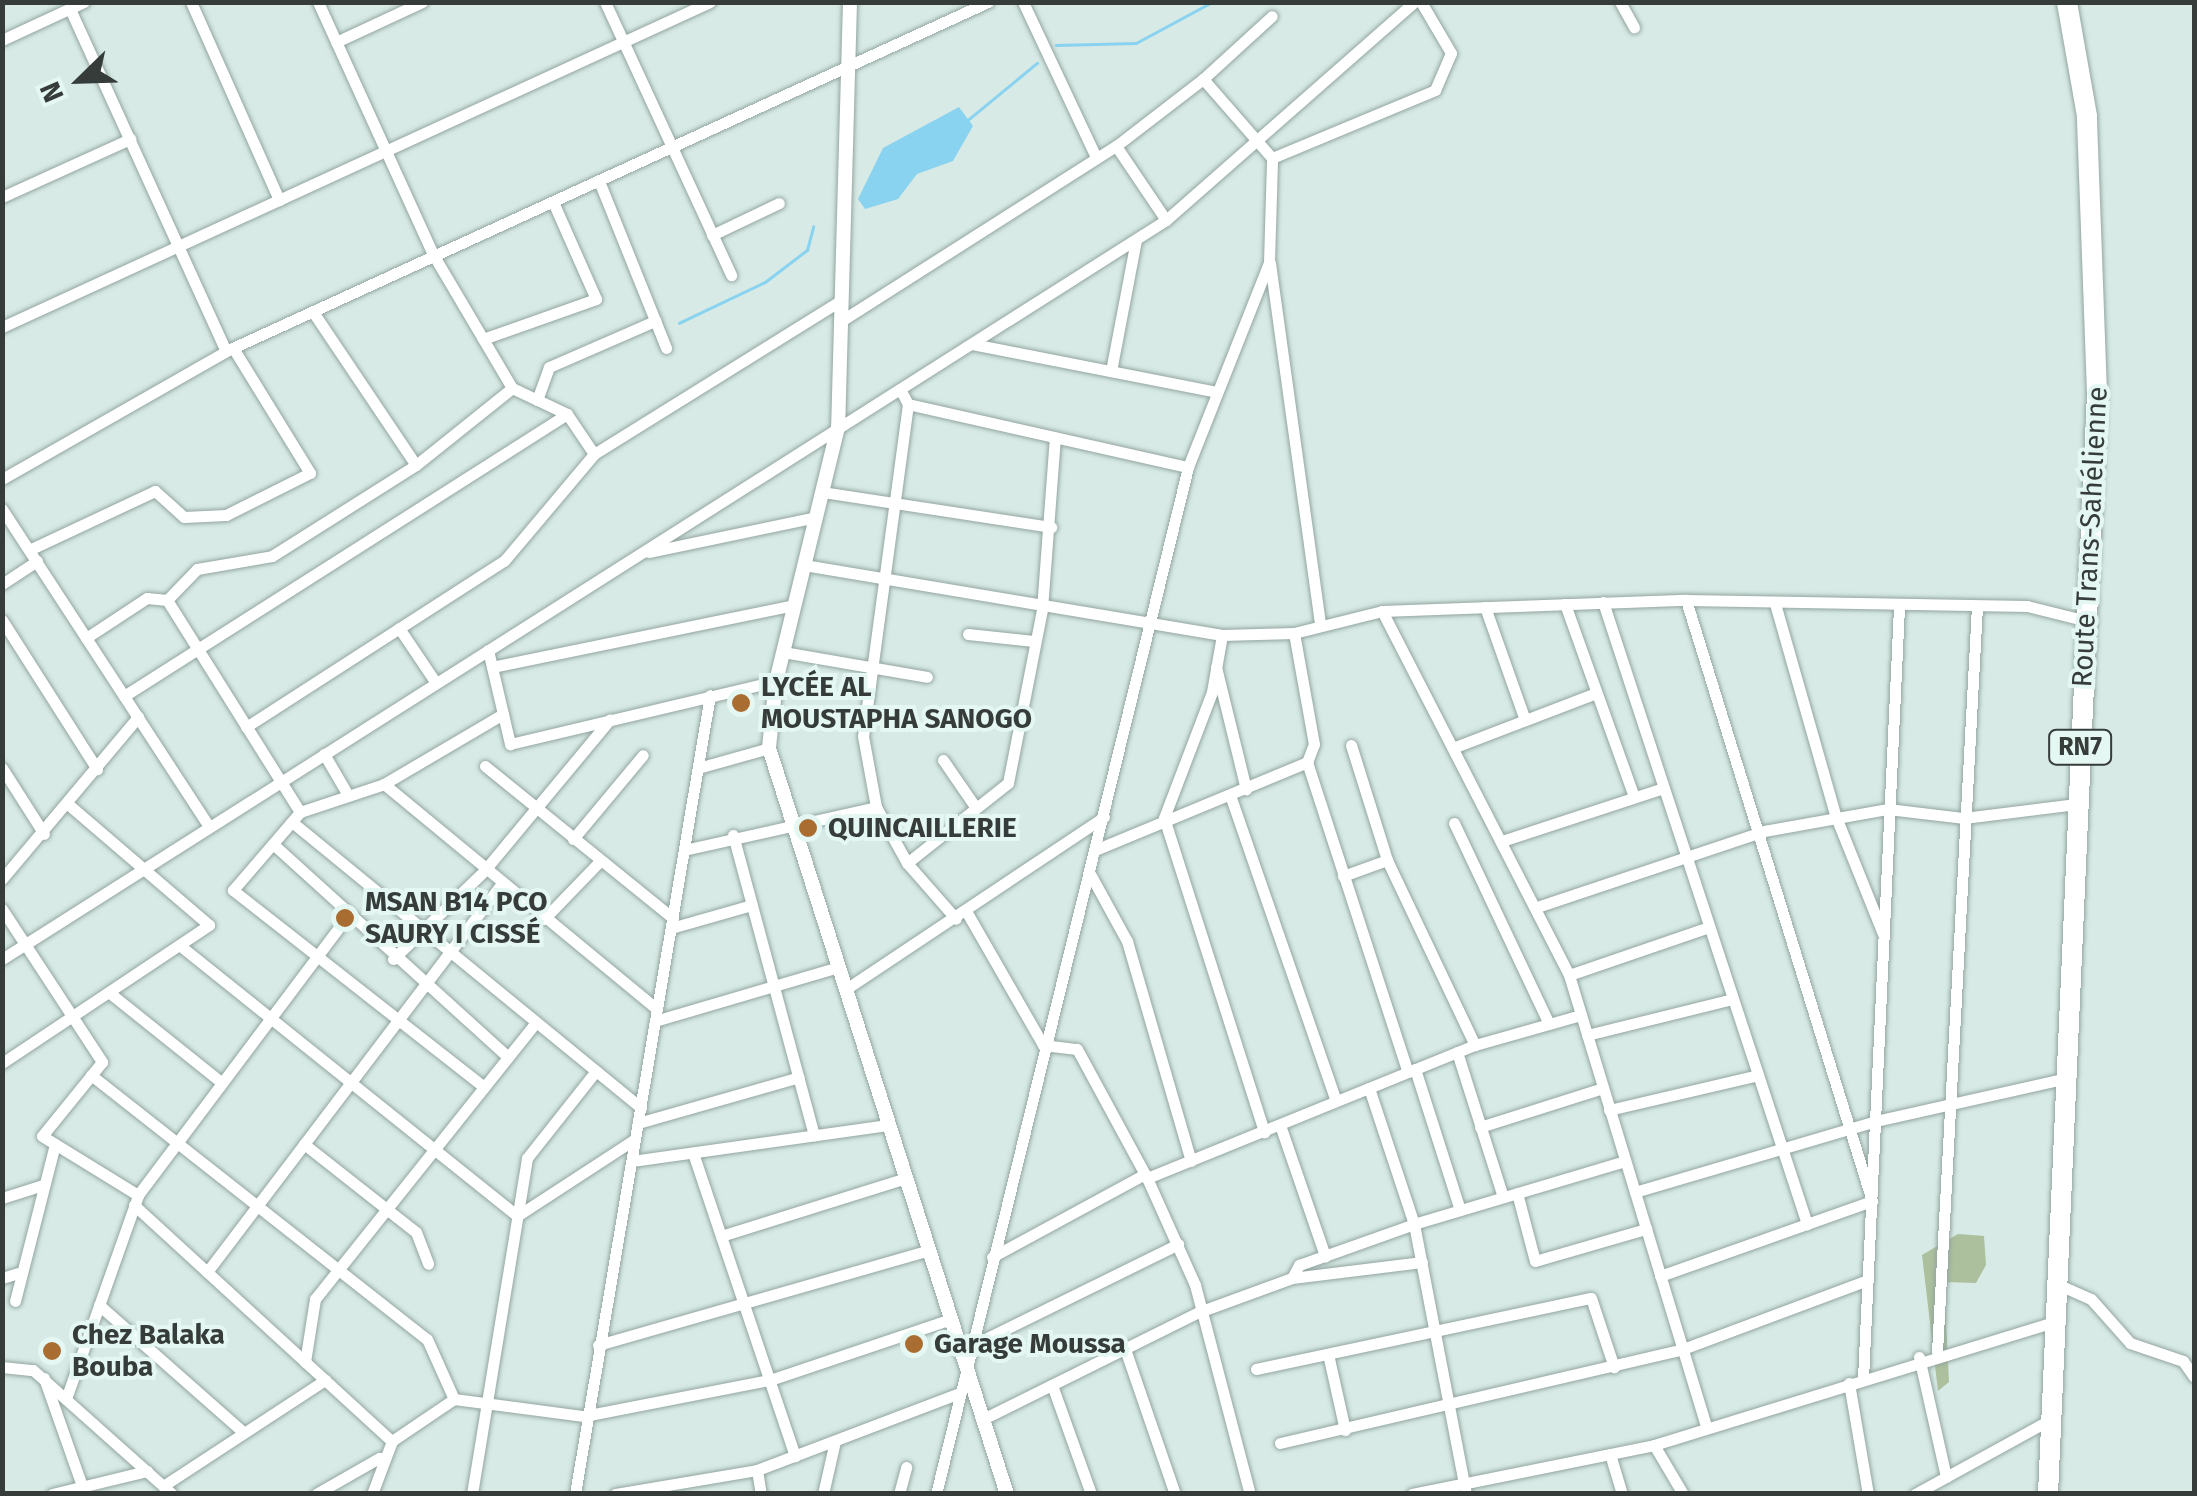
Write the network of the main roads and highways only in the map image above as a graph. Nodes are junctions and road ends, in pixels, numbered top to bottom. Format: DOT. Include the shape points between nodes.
graph roads {
  1 [pos="2067,2"];
  2 [pos="2048,1494"];
  1 -- 2 [label="highway, Route Trans-Sahélienne / RN7" via="2087,116 2097,290"];
}
